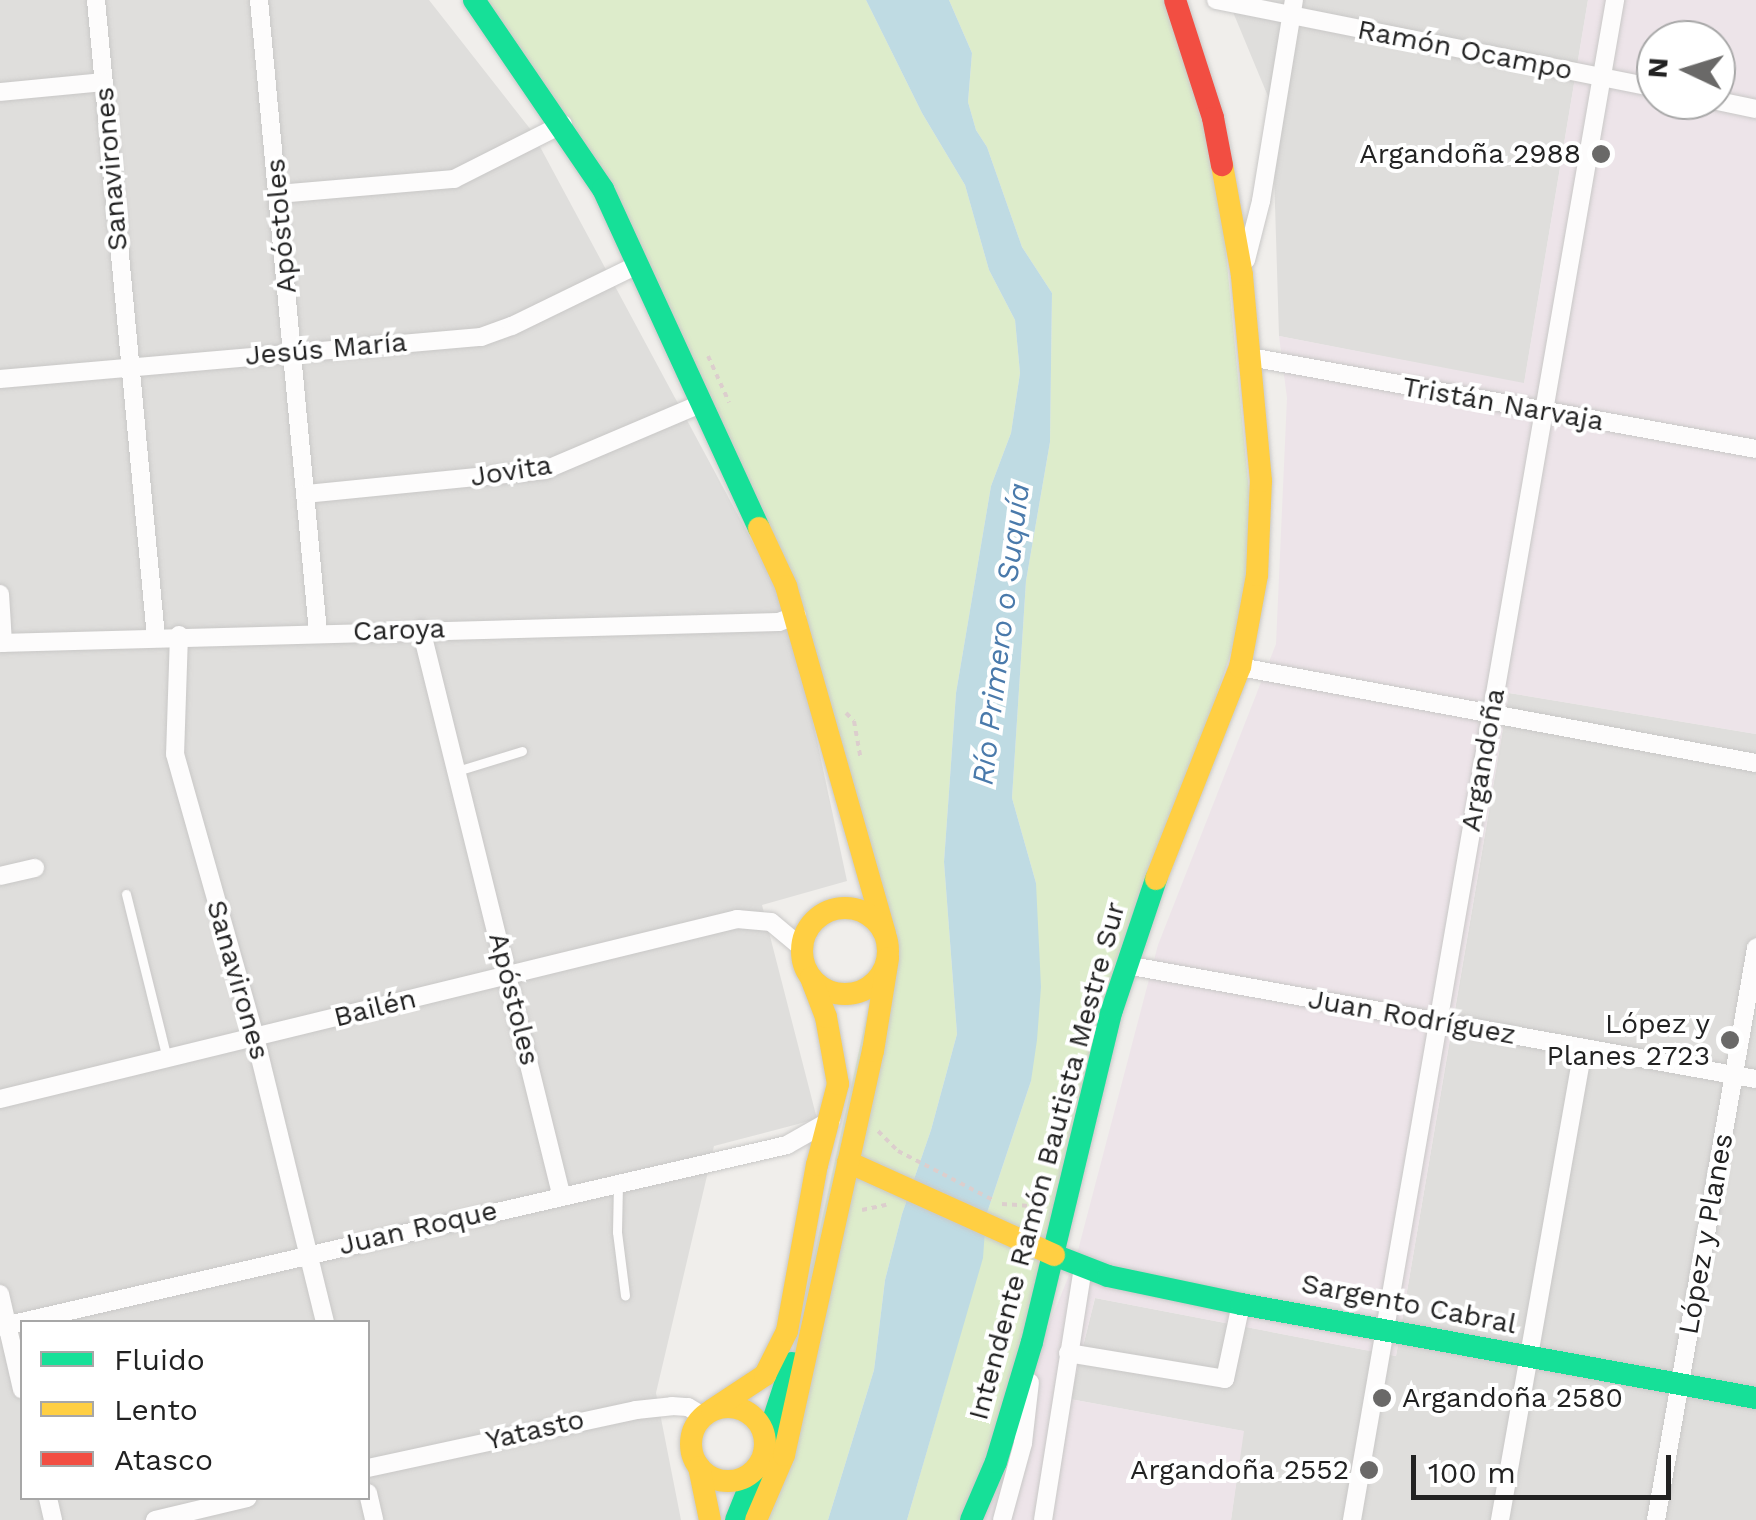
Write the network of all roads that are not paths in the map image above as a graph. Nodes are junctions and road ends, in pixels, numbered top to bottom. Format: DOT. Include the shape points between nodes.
graph roads {
  1 [pos="96,0"];
  2 [pos="259,0"];
  3 [pos="474,0"];
  4 [pos="1175,0"];
  5 [pos="1216,0"];
  6 [pos="1615,0"];
  7 [pos="1292,8"];
  8 [pos="1602,77"];
  9 [pos="103,82"];
  10 [pos="1636,84"];
  11 [pos="0,92"];
  12 [pos="563,124"];
  13 [pos="278,194"];
  14 [pos="636,266"];
  15 [pos="1242,276"];
  16 [pos="292,351"];
  17 [pos="1250,357"];
  18 [pos="130,366"];
  19 [pos="0,378"];
  20 [pos="704,402"];
  21 [pos="1544,412"];
  22 [pos="1756,450"];
  23 [pos="306,494"];
  24 [pos="0,594"];
  25 [pos="797,615"];
  26 [pos="421,629"];
  27 [pos="318,632"];
  28 [pos="180,635"];
  29 [pos="156,637"];
  30 [pos="2,643"];
  31 [pos="1240,668"];
  32 [pos="1491,715"];
  33 [pos="522,752"];
  34 [pos="1756,763"];
  35 [pos="454,771"];
  36 [pos="36,868"];
  37 [pos="0,876"];
  38 [pos="126,894"];
  39 [pos="885,933"];
  40 [pos="802,948"];
  41 [pos="1756,948"];
  42 [pos="888,958"];
  43 [pos="1126,965"];
  44 [pos="509,974"];
  45 [pos="811,978"];
  46 [pos="1438,1022"];
  47 [pos="255,1038"];
  48 [pos="1583,1048"];
  49 [pos="167,1058"];
  50 [pos="1734,1075"];
  51 [pos="1756,1079"];
  52 [pos="0,1100"];
  53 [pos="831,1120"];
  54 [pos="848,1162"];
  55 [pos="618,1182"];
  56 [pos="561,1194"];
  57 [pos="308,1254"];
  58 [pos="1054,1255"];
  59 [pos="828,1257"];
  60 [pos="1083,1268"];
  61 [pos="0,1294"];
  62 [pos="625,1295"];
  63 [pos="1242,1304"];
  64 [pos="29,1320"];
  65 [pos="325,1320"];
  66 [pos="4,1326"];
  67 [pos="1384,1328"];
  68 [pos="1032,1342"];
  69 [pos="1068,1352"];
  70 [pos="1530,1357"];
  71 [pos="20,1382"];
  72 [pos="1680,1384"];
  73 [pos="1756,1398"];
  74 [pos="708,1413"];
  75 [pos="767,1438"];
  76 [pos="699,1467"];
  77 [pos="370,1468"];
  78 [pos="755,1472"];
  79 [pos="239,1500"];
  80 [pos="155,1520"];
  81 [pos="710,1520"];
  82 [pos="736,1520"];
  83 [pos="756,1520"];
  84 [pos="972,1520"];
  85 [pos="1002,1520"];
  86 [pos="1043,1520"];
  87 [pos="1352,1520"];
  88 [pos="1500,1520"];
  89 [pos="1656,1520"];
  1 -- 9 [label="street, Sanavirones"];
  2 -- 13 [label="street, Apóstoles"];
  3 -- 12 [label="main road"];
  4 -- 15 [label="main road, Intendente Ramón Bautista Mestre Sur" via="1213,118"];
  5 -- 7 [label="street, Ramón Ocampo"];
  6 -- 8 [label="street, Argandoña"];
  7 -- 8 [label="street, Ramón Ocampo"];
  7 -- 15 [label="street"];
  8 -- 10 [label="street, Ramón Ocampo"];
  8 -- 21 [label="street, Argandoña"];
  9 -- 11 [label="street"];
  9 -- 18 [label="street, Sanavirones"];
  12 -- 13 [label="street" via="454,179"];
  12 -- 14 [label="main road" via="603,189"];
  13 -- 16 [label="street, Apóstoles"];
  14 -- 16 [label="street, Jesús María" via="498,332"];
  14 -- 20 [label="main road"];
  15 -- 17 [label="main road, Intendente Ramón Bautista Mestre Sur"];
  16 -- 18 [label="street, Jesús María"];
  16 -- 23 [label="street, Apóstoles"];
  17 -- 21 [label="street, Tristán Narvaja"];
  17 -- 31 [label="main road, Intendente Ramón Bautista Mestre Sur" via="1260,534"];
  18 -- 19 [label="street, Jesús María"];
  18 -- 29 [label="street, Sanavirones"];
  20 -- 23 [label="street, Jovita" via="545,470"];
  20 -- 25 [label="main road"];
  21 -- 22 [label="street, Tristán Narvaja"];
  21 -- 32 [label="street, Argandoña"];
  23 -- 27 [label="street, Apóstoles"];
  24 -- 30 [label="street"];
  25 -- 26 [label="street, Caroya" via="778,622"];
  25 -- 39 [label="main road"];
  26 -- 27 [label="street, Caroya"];
  26 -- 35 [label="street, Apóstoles"];
  27 -- 28 [label="street, Caroya"];
  28 -- 29 [label="street, Caroya"];
  28 -- 47 [label="street, Sanavirones" via="175,754"];
  29 -- 30 [label="street, Caroya"];
  31 -- 32 [label="street"];
  31 -- 43 [label="main road, Intendente Ramón Bautista Mestre Sur"];
  32 -- 34 [label="street"];
  32 -- 46 [label="street, Argandoña"];
  33 -- 35 [label="lane"];
  35 -- 44 [label="street, Apóstoles"];
  36 -- 37 [label="street"];
  38 -- 49 [label="lane"];
  39 -- 40 [label="main road" via="866,912 837,908 813,922"];
  39 -- 42 [label="main road"];
  40 -- 44 [label="street, Bailén" via="782,928 751,917"];
  40 -- 45 [label="main road"];
  41 -- 50 [label="street, López y Planes"];
  42 -- 45 [label="main road" via="876,982 850,994"];
  42 -- 54 [label="main road"];
  43 -- 46 [label="street, Juan Rodríguez"];
  43 -- 58 [label="main road, Intendente Ramón Bautista Mestre Sur"];
  44 -- 47 [label="street, Bailén"];
  44 -- 56 [label="street, Apóstoles"];
  45 -- 53 [label="main road" via="837,1071"];
  46 -- 48 [label="street, Juan Rodríguez"];
  46 -- 67 [label="street, Argandoña"];
  47 -- 49 [label="street, Bailén"];
  47 -- 57 [label="street, Sanavirones"];
  48 -- 50 [label="street, Juan Rodríguez"];
  48 -- 70 [label="street"];
  49 -- 52 [label="street, Bailén"];
  50 -- 51 [label="street, Juan Rodríguez"];
  50 -- 72 [label="street, López y Planes"];
  53 -- 55 [label="street, Juan Roque" via="787,1145"];
  53 -- 74 [label="main road" via="783,1344 765,1375"];
  54 -- 58 [label="main road, Sargento Cabral"];
  54 -- 59 [label="main road"];
  55 -- 56 [label="street, Juan Roque"];
  55 -- 62 [label="lane"];
  56 -- 57 [label="street, Juan Roque"];
  57 -- 64 [label="street, Juan Roque"];
  57 -- 65 [label="street, Sanavirones"];
  58 -- 60 [label="main road, Sargento Cabral"];
  58 -- 68 [label="main road, Intendente Ramón Bautista Mestre Sur"];
  59 -- 75 [label="main road"];
  59 -- 83 [label="main road" via="784,1455"];
  60 -- 63 [label="main road, Sargento Cabral"];
  60 -- 69 [label="street"];
  61 -- 66 [label="street"];
  63 -- 67 [label="main road, Sargento Cabral"];
  63 -- 69 [label="street" via="1225,1380"];
  66 -- 71 [label="street"];
  67 -- 70 [label="main road, Sargento Cabral"];
  67 -- 87 [label="street, Argandoña"];
  68 -- 84 [label="main road, Intendente Ramón Bautista Mestre Sur"];
  68 -- 85 [label="street" via="1028,1422"];
  69 -- 86 [label="street"];
  70 -- 72 [label="main road, Sargento Cabral"];
  70 -- 88 [label="street"];
  72 -- 73 [label="main road, Sargento Cabral"];
  72 -- 89 [label="street, López y Planes"];
  74 -- 75 [label="main road" via="746,1410"];
  74 -- 76 [label="main road" via="691,1446"];
  74 -- 77 [label="street, Yatasto" via="672,1406 636,1410"];
  75 -- 78 [label="main road"];
  76 -- 78 [label="main road" via="731,1482"];
  76 -- 81 [label="main road"];
  78 -- 82 [label="main road"];
  79 -- 80 [label="street"];
}
